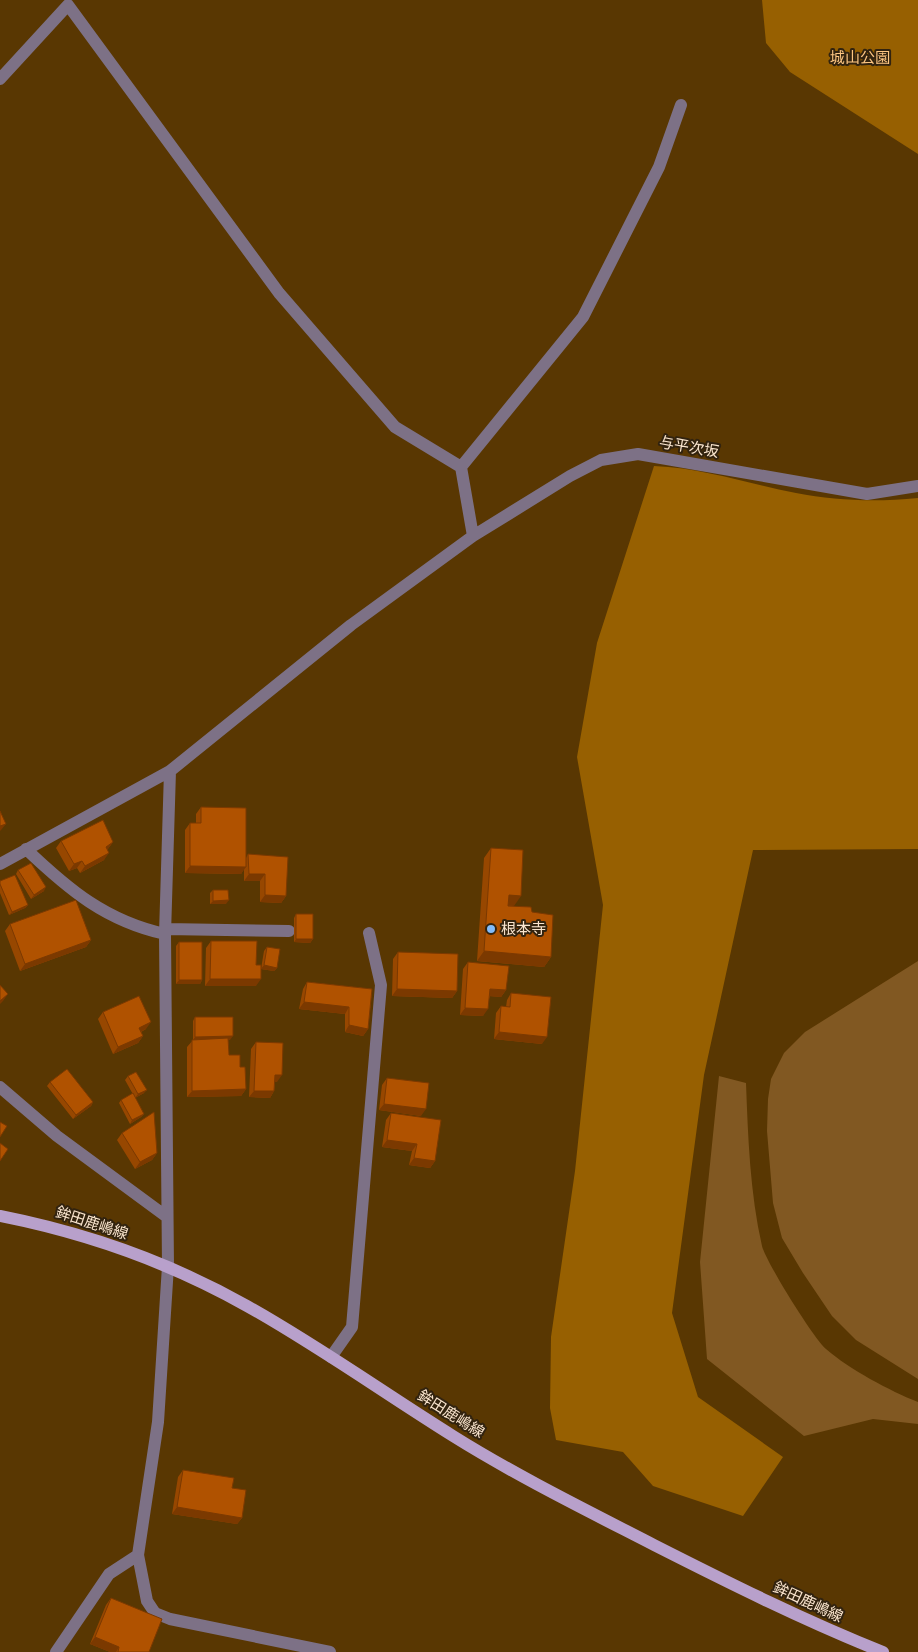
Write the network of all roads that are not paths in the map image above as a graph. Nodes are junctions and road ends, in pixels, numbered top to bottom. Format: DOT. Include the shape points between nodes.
graph roads {
  1 [pos="0,79"];
  2 [pos="681,105"];
  3 [pos="461,467"];
  4 [pos="918,486"];
  5 [pos="473,536"];
  6 [pos="170,772"];
  7 [pos="26,849"];
  8 [pos="0,864"];
  9 [pos="289,931"];
  10 [pos="166,932"];
  11 [pos="369,933"];
  12 [pos="0,1087"];
  13 [pos="0,1216"];
  14 [pos="166,1217"];
  15 [pos="168,1266"];
  16 [pos="331,1357"];
  17 [pos="138,1555"];
  18 [pos="56,1652"];
  19 [pos="330,1652"];
  20 [pos="883,1652"];
  1 -- 3 [label="street" via="68,5 285,301 395,427"];
  2 -- 3 [label="street" via="659,167 583,317"];
  3 -- 5 [label="street"];
  4 -- 5 [label="street, 与平次坂" via="867,494 638,454 601,460"];
  5 -- 6 [label="street, 与平次坂" via="350,625"];
  6 -- 7 [label="street, 与平次坂"];
  6 -- 10 [label="street"];
  7 -- 8 [label="street, 与平次坂"];
  7 -- 10 [label="street" via="59,881 95,908 138,928"];
  9 -- 10 [label="street"];
  10 -- 14 [label="street"];
  11 -- 16 [label="street" via="381,985 352,1327"];
  12 -- 14 [label="street" via="57,1136"];
  13 -- 15 [label="main road, 鉾田鹿嶋線" via="52,1226"];
  14 -- 15 [label="street"];
  15 -- 16 [label="main road, 鉾田鹿嶋線" via="246,1305"];
  15 -- 17 [label="street" via="158,1422"];
  16 -- 20 [label="main road, 鉾田鹿嶋線" via="454,1436 593,1514 725,1581"];
  17 -- 18 [label="street" via="109,1574"];
  17 -- 19 [label="street" via="147,1601 155,1614"];
}
